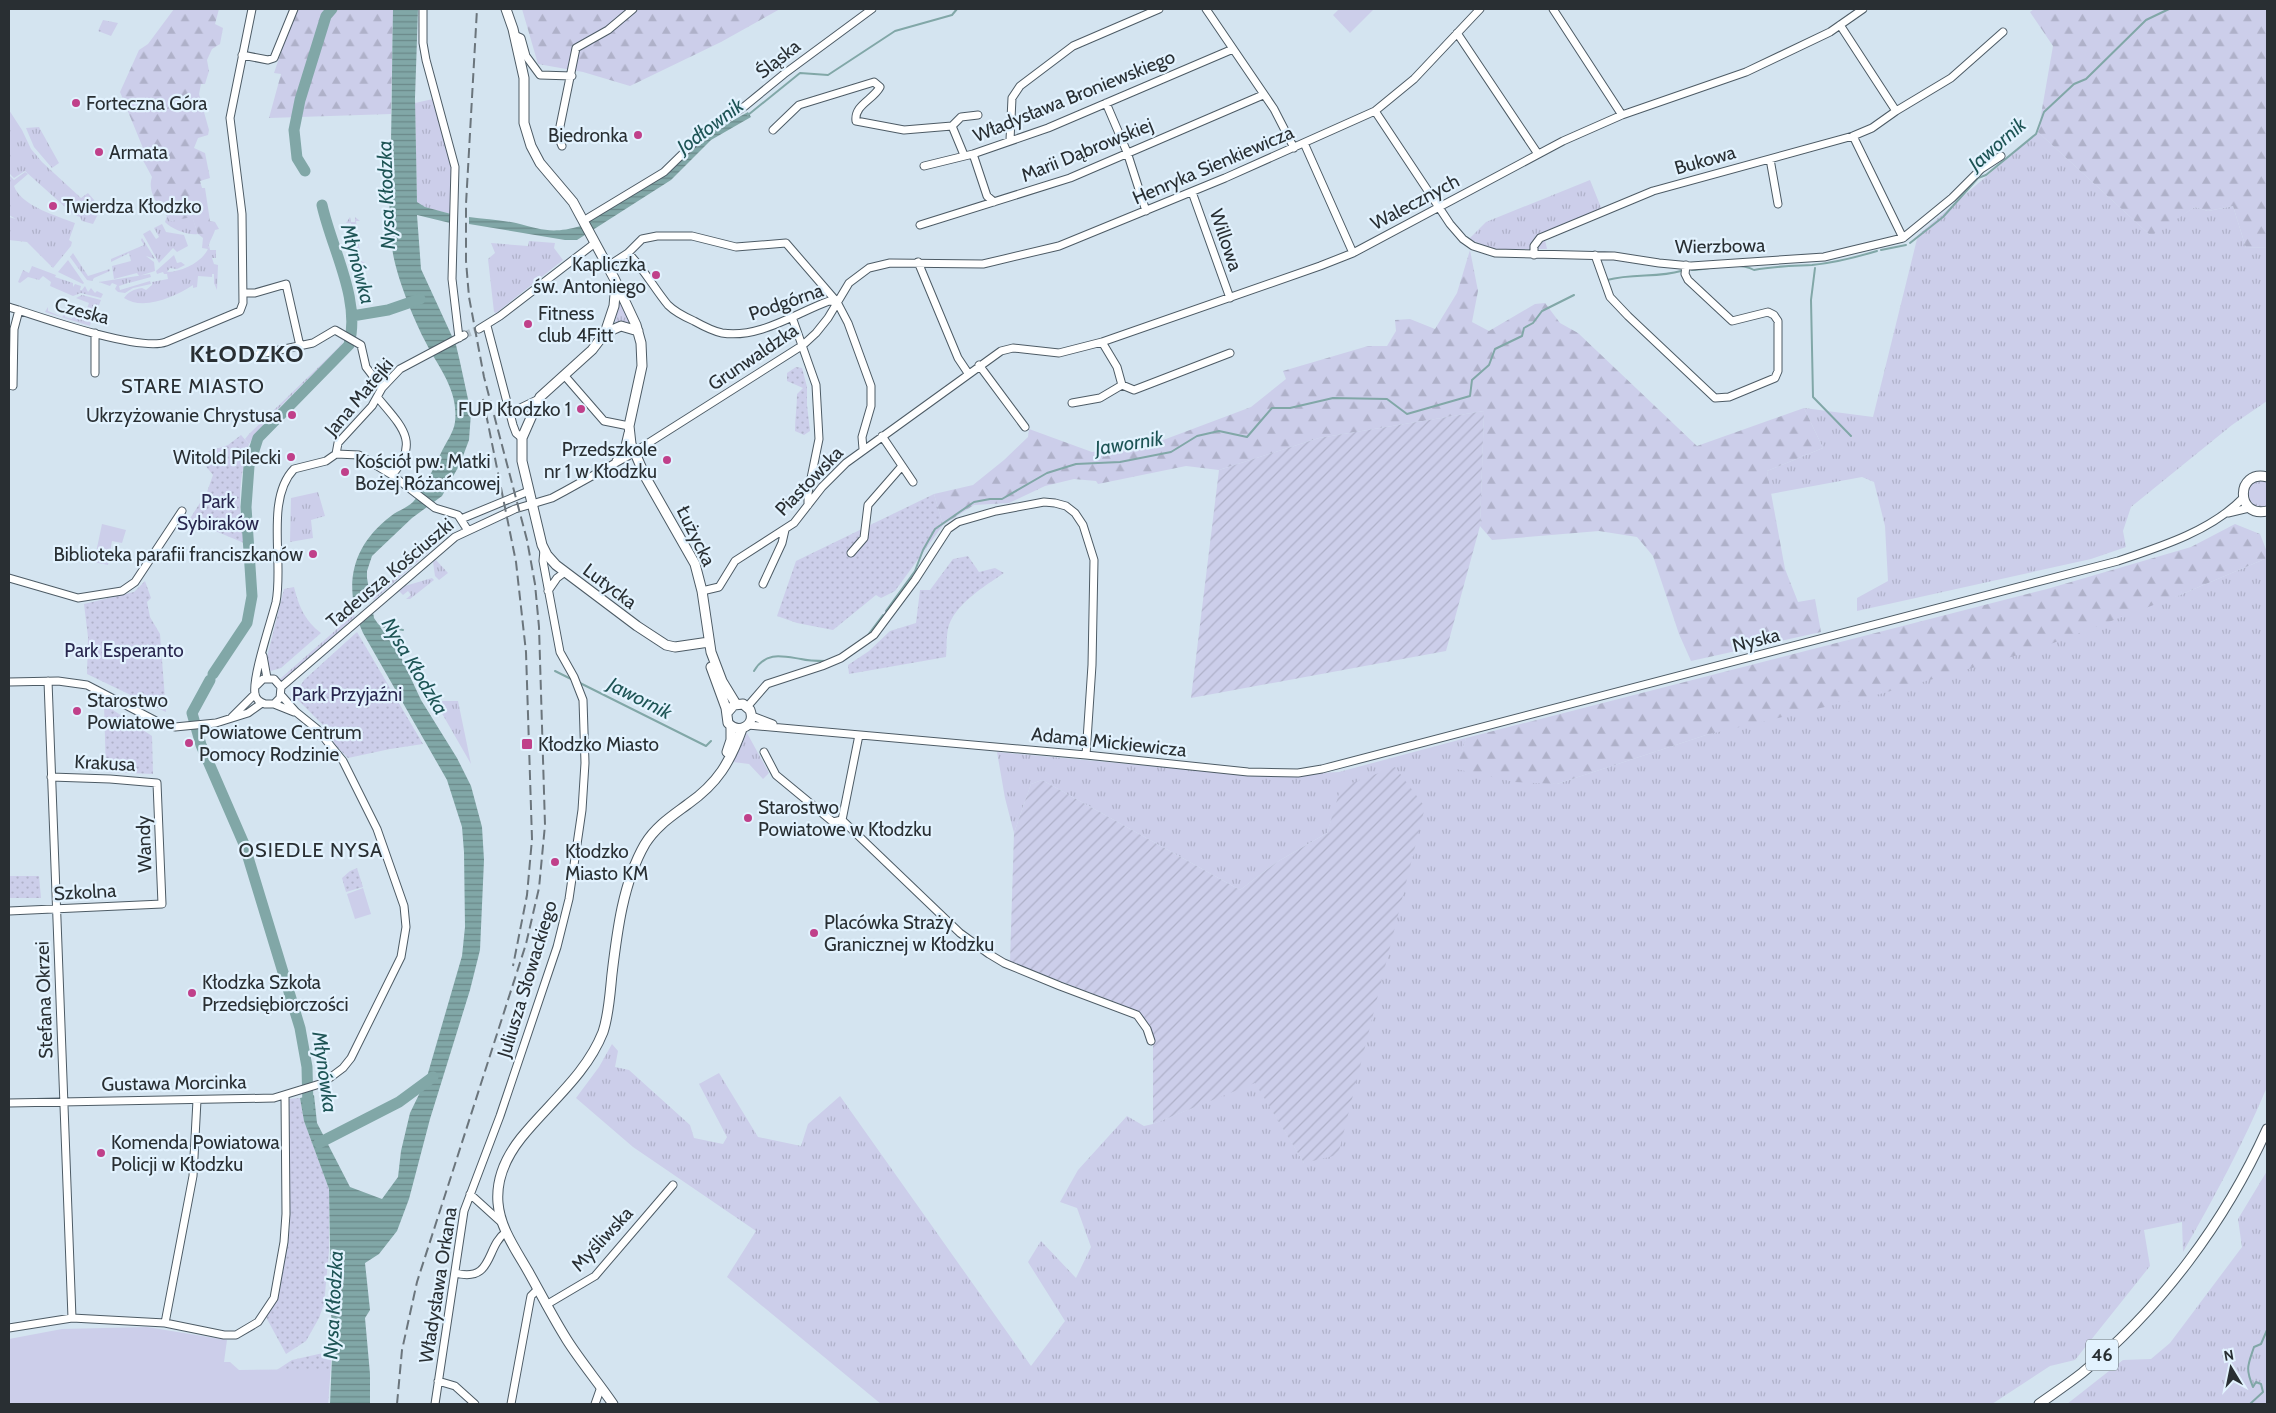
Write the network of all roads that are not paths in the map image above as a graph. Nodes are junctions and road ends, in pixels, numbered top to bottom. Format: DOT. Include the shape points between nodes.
graph roads {
  1 [pos="252,9"];
  2 [pos="294,9"];
  3 [pos="423,9"];
  4 [pos="506,9"];
  5 [pos="633,9"];
  6 [pos="872,9"];
  7 [pos="1159,9"];
  8 [pos="1206,9"];
  9 [pos="1480,9"];
  10 [pos="1552,9"];
  11 [pos="1863,9"];
  12 [pos="1840,25"];
  13 [pos="2002,32"];
  14 [pos="1457,33"];
  15 [pos="514,35"];
  16 [pos="1233,49"];
  17 [pos="242,55"];
  18 [pos="572,76"];
  19 [pos="1263,95"];
  20 [pos="1106,103"];
  21 [pos="1375,111"];
  22 [pos="1896,111"];
  23 [pos="978,115"];
  24 [pos="1622,115"];
  25 [pos="952,126"];
  26 [pos="773,130"];
  27 [pos="1853,136"];
  28 [pos="1010,140"];
  29 [pos="1304,143"];
  30 [pos="562,146"];
  31 [pos="1294,148"];
  32 [pos="1127,152"];
  33 [pos="974,154"];
  34 [pos="1538,154"];
  35 [pos="964,155"];
  36 [pos="2001,156"];
  37 [pos="1770,158"];
  38 [pos="924,166"];
  39 [pos="1192,192"];
  40 [pos="994,202"];
  41 [pos="1778,204"];
  42 [pos="1440,208"];
  43 [pos="1146,212"];
  44 [pos="584,222"];
  45 [pos="920,225"];
  46 [pos="1903,238"];
  47 [pos="595,243"];
  48 [pos="628,253"];
  49 [pos="1353,253"];
  50 [pos="1534,255"];
  51 [pos="1595,255"];
  52 [pos="918,262"];
  53 [pos="1686,265"];
  54 [pos="608,266"];
  55 [pos="616,281"];
  56 [pos="244,293"];
  57 [pos="1230,298"];
  58 [pos="837,302"];
  59 [pos="9,307"];
  60 [pos="19,310"];
  61 [pos="792,316"];
  62 [pos="487,326"];
  63 [pos="479,329"];
  64 [pos="638,331"];
  65 [pos="95,333"];
  66 [pos="605,333"];
  67 [pos="1102,342"];
  68 [pos="803,345"];
  69 [pos="300,346"];
  70 [pos="1230,352"];
  71 [pos="256,355"];
  72 [pos="979,365"];
  73 [pos="95,373"];
  74 [pos="968,373"];
  75 [pos="564,376"];
  76 [pos="1122,385"];
  77 [pos="11,386"];
  78 [pos="382,388"];
  79 [pos="378,398"];
  80 [pos="539,399"];
  81 [pos="1072,403"];
  82 [pos="510,413"];
  83 [pos="1025,428"];
  84 [pos="629,430"];
  85 [pos="882,436"];
  86 [pos="522,438"];
  87 [pos="863,450"];
  88 [pos="634,451"];
  89 [pos="336,454"];
  90 [pos="616,461"];
  91 [pos="902,466"];
  92 [pos="392,475"];
  93 [pos="2267,477"];
  94 [pos="913,482"];
  95 [pos="529,491"];
  96 [pos="2243,498"];
  97 [pos="532,504"];
  98 [pos="808,506"];
  99 [pos="2249,508"];
  100 [pos="182,511"];
  101 [pos="2225,514"];
  102 [pos="2265,514"];
  103 [pos="461,519"];
  104 [pos="467,529"];
  105 [pos="785,530"];
  106 [pos="544,550"];
  107 [pos="851,553"];
  108 [pos="565,572"];
  109 [pos="9,578"];
  110 [pos="763,584"];
  111 [pos="548,591"];
  112 [pos="702,591"];
  113 [pos="709,642"];
  114 [pos="711,652"];
  115 [pos="262,656"];
  116 [pos="267,678"];
  117 [pos="48,681"];
  118 [pos="9,682"];
  119 [pos="257,685"];
  120 [pos="281,691"];
  121 [pos="255,694"];
  122 [pos="262,703"];
  123 [pos="274,704"];
  124 [pos="736,704"];
  125 [pos="747,707"];
  126 [pos="296,712"];
  127 [pos="727,713"];
  128 [pos="232,717"];
  129 [pos="747,724"];
  130 [pos="731,726"];
  131 [pos="859,735"];
  132 [pos="1425,744"];
  133 [pos="764,752"];
  134 [pos="1086,755"];
  135 [pos="720,772"];
  136 [pos="52,778"];
  137 [pos="157,783"];
  138 [pos="842,820"];
  139 [pos="162,904"];
  140 [pos="57,910"];
  141 [pos="9,911"];
  142 [pos="1151,1041"];
  143 [pos="285,1096"];
  144 [pos="197,1100"];
  145 [pos="63,1102"];
  146 [pos="9,1103"];
  147 [pos="2267,1129"];
  148 [pos="674,1185"];
  149 [pos="470,1194"];
  150 [pos="504,1227"];
  151 [pos="455,1273"];
  152 [pos="538,1289"];
  153 [pos="546,1304"];
  154 [pos="72,1318"];
  155 [pos="165,1323"];
  156 [pos="9,1328"];
  157 [pos="438,1381"];
  158 [pos="601,1387"];
  159 [pos="435,1404"];
  160 [pos="475,1404"];
  161 [pos="512,1404"];
  162 [pos="595,1404"];
  163 [pos="613,1404"];
  164 [pos="2039,1404"];
  1 -- 17 [label="street"];
  2 -- 17 [label="street" via="274,58 268,60"];
  3 -- 78 [label="street, Jana Matejki" via="426,60 455,168 452,279 459,338 400,368"];
  4 -- 15 [label="main road"];
  5 -- 18 [label="street" via="608,30 576,48"];
  6 -- 44 [label="street, Śląska" via="746,106 703,134 664,172"];
  7 -- 28 [label="street" via="1073,46 1020,86 1012,98"];
  8 -- 16 [label="street"];
  9 -- 14 [label="street, Henryka Sienkiewicza"];
  10 -- 24 [label="street"];
  11 -- 12 [label="street, Walecznych"];
  12 -- 22 [label="street"];
  12 -- 24 [label="street, Walecznych" via="1746,72"];
  13 -- 22 [label="street, Bukowa" via="1951,78"];
  14 -- 21 [label="street, Henryka Sienkiewicza" via="1414,79"];
  14 -- 34 [label="street"];
  15 -- 18 [label="street" via="521,38 526,56 540,75"];
  15 -- 44 [label="main road" via="524,78 524,118 529,141 537,159 567,193"];
  16 -- 19 [label="street"];
  16 -- 20 [label="street, Władysława Broniewskiego"];
  17 -- 56 [label="street" via="230,118 242,214"];
  18 -- 30 [label="street" via="558,136"];
  19 -- 31 [label="street"];
  19 -- 32 [label="street, Marii Dąbrowskiej"];
  20 -- 28 [label="street, Władysława Broniewskiego"];
  20 -- 32 [label="street"];
  21 -- 29 [label="street, Henryka Sienkiewicza"];
  21 -- 42 [label="street, Wierzbowa"];
  22 -- 27 [label="street, Bukowa" via="1872,128"];
  23 -- 25 [label="street" via="961,117"];
  24 -- 34 [label="street, Walecznych"];
  25 -- 26 [label="street" via="904,130 856,121 858,109 880,87 874,82 799,105"];
  25 -- 35 [label="street"];
  27 -- 37 [label="street, Bukowa"];
  27 -- 46 [label="street"];
  28 -- 33 [label="street, Władysława Broniewskiego"];
  29 -- 31 [label="street, Henryka Sienkiewicza"];
  29 -- 49 [label="street"];
  31 -- 39 [label="street, Henryka Sienkiewicza"];
  32 -- 40 [label="street, Marii Dąbrowskiej" via="1070,178"];
  32 -- 43 [label="street"];
  33 -- 35 [label="street, Władysława Broniewskiego"];
  33 -- 40 [label="street" via="987,196"];
  34 -- 42 [label="street, Walecznych"];
  35 -- 38 [label="street, Władysława Broniewskiego"];
  36 -- 46 [label="street" via="1981,169 1952,198"];
  37 -- 41 [label="street"];
  37 -- 50 [label="street, Bukowa" via="1653,191 1540,238 1534,246"];
  39 -- 43 [label="street, Henryka Sienkiewicza"];
  39 -- 57 [label="street, Willowa"];
  40 -- 45 [label="street, Marii Dąbrowskiej"];
  42 -- 49 [label="street, Walecznych"];
  42 -- 50 [label="street, Wierzbowa" via="1463,239 1473,246 1494,253"];
  43 -- 52 [label="street, Henryka Sienkiewicza" via="1059,246 1004,260 975,264"];
  44 -- 47 [label="main road"];
  46 -- 53 [label="street, Wierzbowa" via="1824,257"];
  47 -- 54 [label="main road"];
  47 -- 62 [label="street"];
  48 -- 54 [label="street"];
  48 -- 58 [label="street" via="642,239 672,235 692,236 736,247 786,243"];
  48 -- 61 [label="street, Podgórna" via="643,268 668,305 712,331 747,332"];
  49 -- 57 [label="street, Walecznych"];
  50 -- 51 [label="street, Wierzbowa"];
  51 -- 53 [label="street, Wierzbowa"];
  51 -- 53 [label="street" via="1610,297 1714,398 1729,397 1774,378 1778,371 1778,321 1774,314 1768,312 1732,321 1688,280"];
  52 -- 58 [label="street, Grunwaldzka" via="869,268 853,279"];
  52 -- 74 [label="street" via="958,358"];
  54 -- 55 [label="main road"];
  55 -- 64 [label="main road"];
  55 -- 66 [label="main road" via="614,306"];
  56 -- 65 [label="street, Czeska" via="238,314 166,342 148,344"];
  56 -- 69 [label="street" via="286,284"];
  57 -- 67 [label="street, Walecznych"];
  58 -- 61 [label="street, Podgórna" via="829,301"];
  58 -- 68 [label="street, Grunwaldzka" via="816,333"];
  58 -- 87 [label="street" via="871,386 871,406 862,437"];
  59 -- 60 [label="street, Czeska"];
  60 -- 65 [label="street, Czeska"];
  60 -- 77 [label="street" via="14,330"];
  61 -- 68 [label="street"];
  62 -- 63 [label="street"];
  62 -- 82 [label="street"];
  64 -- 66 [label="main road" via="621,326"];
  64 -- 84 [label="main road" via="642,370"];
  65 -- 73 [label="street"];
  66 -- 75 [label="main road"];
  67 -- 72 [label="street, Walecznych" via="1060,353 1007,348"];
  67 -- 76 [label="street" via="1117,367"];
  68 -- 88 [label="street, Grunwaldzka"];
  68 -- 98 [label="street" via="816,385 819,439"];
  69 -- 71 [label="street"];
  69 -- 78 [label="street" via="318,341 337,330 361,345 366,367"];
  70 -- 76 [label="street" via="1134,390"];
  72 -- 74 [label="street, Walecznych"];
  72 -- 83 [label="street"];
  74 -- 85 [label="street, Piastowska"];
  75 -- 80 [label="main road"];
  75 -- 84 [label="street" via="604,421"];
  76 -- 81 [label="street" via="1100,398"];
  78 -- 79 [label="street, Jana Matejki"];
  79 -- 89 [label="street, Jana Matejki" via="338,443"];
  79 -- 92 [label="street" via="398,422 406,438 406,456"];
  80 -- 82 [label="street"];
  80 -- 86 [label="main road"];
  82 -- 86 [label="street" via="516,433"];
  84 -- 88 [label="main road, Łużycka"];
  84 -- 90 [label="street" via="624,450"];
  85 -- 87 [label="street, Piastowska"];
  85 -- 91 [label="street"];
  86 -- 95 [label="main road, Lutycka" via="521,453"];
  87 -- 98 [label="street, Piastowska" via="834,474"];
  88 -- 90 [label="street, Grunwaldzka"];
  88 -- 112 [label="main road, Łużycka" via="692,557"];
  89 -- 92 [label="street" via="359,455"];
  89 -- 115 [label="street" via="294,469 282,487 278,588"];
  90 -- 97 [label="street, Grunwaldzka" via="552,498"];
  91 -- 94 [label="street"];
  91 -- 107 [label="street" via="868,505 864,538"];
  92 -- 103 [label="street" via="435,508 458,515"];
  93 -- 96 [label="main road" via="2256,476 2249,480"];
  95 -- 97 [label="main road, Lutycka"];
  95 -- 103 [label="street, Tadeusza Kościuszki"];
  96 -- 99 [label="main road"];
  96 -- 101 [label="street"];
  97 -- 104 [label="street, Tadeusza Kościuszki"];
  97 -- 106 [label="main road, Lutycka"];
  98 -- 105 [label="street, Piastowska"];
  99 -- 101 [label="street"];
  99 -- 102 [label="main road"];
  100 -- 109 [label="street" via="136,582 122,591 78,598"];
  101 -- 132 [label="street, Nyska" via="2172,542 2095,568"];
  103 -- 104 [label="street"];
  104 -- 120 [label="street, Tadeusza Kościuszki" via="352,624"];
  105 -- 110 [label="street"];
  105 -- 112 [label="street, Piastowska" via="736,561 719,587"];
  106 -- 108 [label="main road, Lutycka"];
  106 -- 111 [label="street, Juliusza Słowackiego"];
  108 -- 111 [label="street"];
  108 -- 113 [label="main road, Lutycka" via="666,645 675,647"];
  111 -- 149 [label="street, Juliusza Słowackiego" via="560,652 583,700 585,763 582,810 563,924 500,1116"];
  112 -- 113 [label="main road, Łużycka"];
  113 -- 114 [label="main road, Łużycka"];
  114 -- 124 [label="main road" via="722,681"];
  114 -- 127 [label="main road" via="713,676"];
  115 -- 116 [label="street"];
  115 -- 119 [label="street" via="257,670"];
  116 -- 119 [label="street"];
  116 -- 120 [label="street" via="277,682"];
  117 -- 118 [label="street"];
  117 -- 128 [label="street" via="87,685 160,723 182,727 206,725"];
  117 -- 136 [label="street, Stefana Okrzei"];
  119 -- 121 [label="street"];
  120 -- 123 [label="street"];
  120 -- 126 [label="street"];
  121 -- 122 [label="street"];
  121 -- 128 [label="street"];
  122 -- 123 [label="street"];
  122 -- 128 [label="street" via="248,713"];
  123 -- 126 [label="street"];
  124 -- 125 [label="main road"];
  124 -- 127 [label="main road"];
  125 -- 129 [label="main road"];
  125 -- 134 [label="street" via="767,684 841,658 874,635 948,529 958,522 996,510 1055,503 1075,513 1083,525 1094,560"];
  126 -- 143 [label="street, Gustawa Morcinka" via="317,729 342,761 365,802 404,906 406,927 401,957 351,1058 332,1077 312,1088"];
  127 -- 130 [label="main road"];
  129 -- 130 [label="main road"];
  129 -- 131 [label="street, Adama Mickiewicza"];
  129 -- 135 [label="main road" via="731,758"];
  130 -- 135 [label="main road" via="731,742"];
  131 -- 134 [label="street, Adama Mickiewicza"];
  131 -- 138 [label="street"];
  132 -- 134 [label="street, Adama Mickiewicza" via="1298,773 1248,772"];
  133 -- 138 [label="street" via="776,775 833,822"];
  135 -- 150 [label="main road" via="700,794 654,831 641,853 622,914 604,1030 578,1075 521,1138 504,1166 498,1194"];
  136 -- 137 [label="street, Krakusa"];
  136 -- 140 [label="street, Stefana Okrzei"];
  137 -- 139 [label="street, Wandy"];
  138 -- 142 [label="street" via="960,932 989,954 1004,963 1137,1015"];
  139 -- 140 [label="street, Szkolna"];
  140 -- 141 [label="street, Szkolna"];
  140 -- 145 [label="street, Stefana Okrzei"];
  143 -- 144 [label="street, Gustawa Morcinka"];
  143 -- 155 [label="street" via="286,1214 274,1298 258,1322 236,1335 214,1334"];
  144 -- 145 [label="street, Gustawa Morcinka"];
  144 -- 155 [label="street" via="193,1176"];
  145 -- 146 [label="street, Gustawa Morcinka"];
  145 -- 154 [label="street, Stefana Okrzei"];
  147 -- 164 [label="main road, 46" via="2233,1195 2193,1256 2159,1298 2082,1373"];
  148 -- 153 [label="street, Myśliwska" via="595,1276"];
  149 -- 150 [label="street"];
  149 -- 151 [label="street, Władysława Orkana" via="460,1232"];
  150 -- 151 [label="street" via="484,1268 471,1275"];
  150 -- 152 [label="main road"];
  151 -- 157 [label="street, Władysława Orkana"];
  152 -- 153 [label="main road"];
  152 -- 161 [label="street" via="531,1296"];
  153 -- 158 [label="main road"];
  154 -- 155 [label="street"];
  154 -- 156 [label="street"];
  157 -- 159 [label="street, Władysława Orkana"];
  157 -- 160 [label="street, Władysława Orkana" via="455,1386"];
  158 -- 162 [label="street"];
  158 -- 163 [label="main road"];
}
